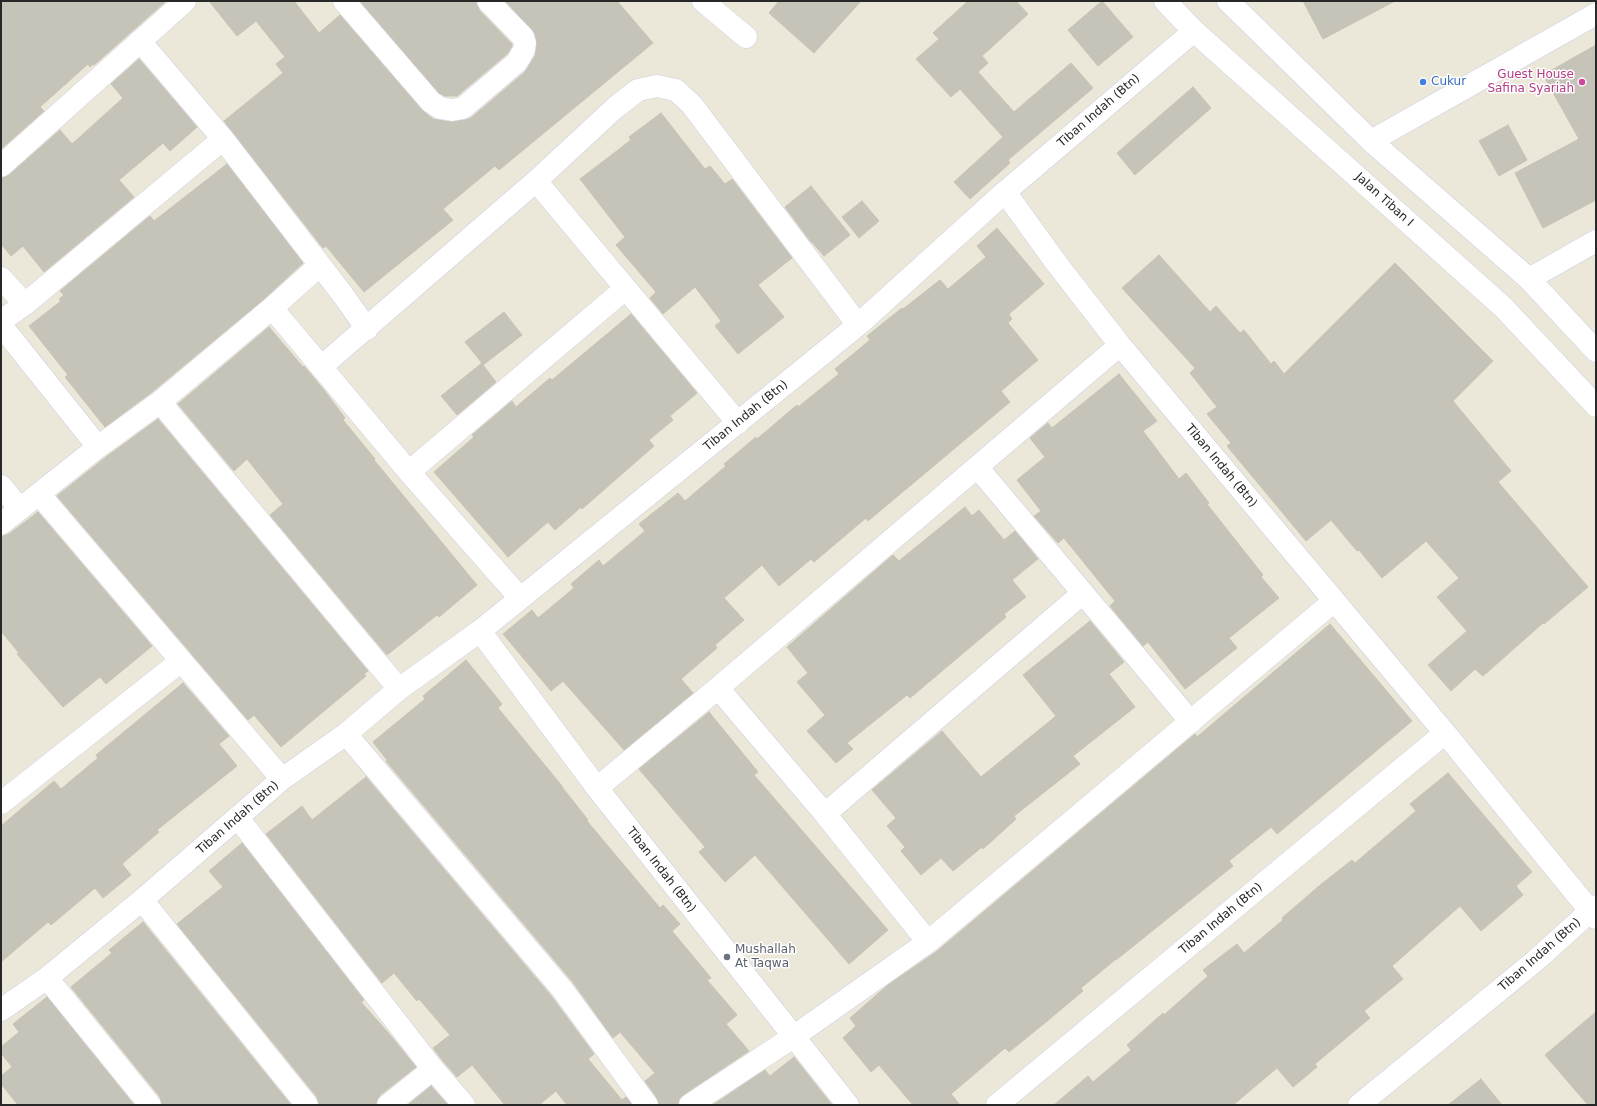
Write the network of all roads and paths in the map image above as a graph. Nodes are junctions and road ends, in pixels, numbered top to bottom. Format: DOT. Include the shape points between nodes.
graph roads {
  1 [pos="185,1"];
  2 [pos="344,1"];
  3 [pos="488,1"];
  4 [pos="703,1"];
  5 [pos="1165,1"];
  6 [pos="1228,1"];
  7 [pos="1596,14"];
  8 [pos="1194,31"];
  9 [pos="746,37"];
  10 [pos="140,41"];
  11 [pos="223,139"];
  12 [pos="1370,141"];
  13 [pos="1,166"];
  14 [pos="536,181"];
  15 [pos="1005,192"];
  16 [pos="1596,241"];
  17 [pos="320,266"];
  18 [pos="1,278"];
  19 [pos="1529,279"];
  20 [pos="625,289"];
  21 [pos="25,304"];
  22 [pos="272,308"];
  23 [pos="1,321"];
  24 [pos="1,325"];
  25 [pos="858,325"];
  26 [pos="367,329"];
  27 [pos="1120,346"];
  28 [pos="1596,350"];
  29 [pos="321,367"];
  30 [pos="160,402"];
  31 [pos="1596,406"];
  32 [pos="738,423"];
  33 [pos="98,447"];
  34 [pos="978,468"];
  35 [pos="409,472"];
  36 [pos="1,486"];
  37 [pos="39,494"];
  38 [pos="20,509"];
  39 [pos="1,524"];
  40 [pos="1083,593"];
  41 [pos="520,598"];
  42 [pos="1334,601"];
  43 [pos="480,631"];
  44 [pos="181,661"];
  45 [pos="718,688"];
  46 [pos="399,690"];
  47 [pos="1191,722"];
  48 [pos="1445,733"];
  49 [pos="346,734"];
  50 [pos="282,779"];
  51 [pos="597,788"];
  52 [pos="1,803"];
  53 [pos="825,814"];
  54 [pos="238,818"];
  55 [pos="142,900"];
  56 [pos="1594,912"];
  57 [pos="928,942"];
  58 [pos="47,978"];
  59 [pos="1,1010"];
  60 [pos="793,1037"];
  61 [pos="433,1069"];
  62 [pos="150,1105"];
  63 [pos="307,1105"];
  64 [pos="388,1105"];
  65 [pos="464,1105"];
  66 [pos="647,1105"];
  67 [pos="690,1105"];
  68 [pos="848,1105"];
  69 [pos="997,1105"];
  70 [pos="1359,1105"];
  1 -- 10 [label="street"];
  2 -- 3 [label="street" via="431,102 440,108 452,110 463,108 517,62 524,50 523,37"];
  4 -- 9 [label="street"];
  5 -- 8 [label="street, Jalan Tiban I"];
  6 -- 12 [label="street"];
  7 -- 12 [label="street"];
  8 -- 15 [label="street, Tiban Indah (Btn)"];
  8 -- 31 [label="street, Jalan Tiban I" via="1503,307"];
  10 -- 11 [label="street"];
  10 -- 13 [label="street"];
  11 -- 17 [label="street"];
  11 -- 21 [label="street"];
  12 -- 19 [label="street"];
  14 -- 20 [label="street"];
  14 -- 25 [label="street" via="638,90 657,86 676,90 692,105"];
  14 -- 26 [label="street"];
  15 -- 25 [label="street, Tiban Indah (Btn)"];
  15 -- 27 [label="street, Tiban Indah (Btn)"];
  16 -- 19 [label="street"];
  17 -- 22 [label="street"];
  17 -- 26 [label="street"];
  18 -- 21 [label="street"];
  19 -- 28 [label="street"];
  20 -- 32 [label="street"];
  20 -- 35 [label="street"];
  21 -- 23 [label="street"];
  22 -- 29 [label="street"];
  22 -- 30 [label="street"];
  24 -- 33 [label="street"];
  25 -- 32 [label="street, Tiban Indah (Btn)"];
  26 -- 29 [label="street"];
  27 -- 34 [label="street"];
  27 -- 42 [label="street, Tiban Indah (Btn)"];
  29 -- 35 [label="street"];
  30 -- 33 [label="street"];
  30 -- 46 [label="street"];
  32 -- 41 [label="street, Tiban Indah (Btn)"];
  33 -- 37 [label="street"];
  34 -- 40 [label="street"];
  34 -- 45 [label="street"];
  35 -- 41 [label="street"];
  36 -- 38 [label="street"];
  37 -- 38 [label="street"];
  37 -- 44 [label="street"];
  38 -- 39 [label="street"];
  40 -- 47 [label="street"];
  40 -- 53 [label="street"];
  41 -- 43 [label="street, Tiban Indah (Btn)"];
  42 -- 47 [label="street"];
  42 -- 48 [label="street, Tiban Indah (Btn)"];
  43 -- 46 [label="street, Tiban Indah (Btn)"];
  43 -- 51 [label="street, Tiban Indah (Btn)"];
  44 -- 50 [label="street"];
  44 -- 52 [label="street"];
  45 -- 51 [label="street"];
  45 -- 53 [label="street"];
  46 -- 49 [label="street, Tiban Indah (Btn)"];
  47 -- 57 [label="street"];
  48 -- 56 [label="street, Tiban Indah (Btn)"];
  48 -- 69 [label="street, Tiban Indah (Btn)"];
  49 -- 50 [label="street, Tiban Indah (Btn)"];
  49 -- 66 [label="street" via="562,989"];
  50 -- 54 [label="street, Tiban Indah (Btn)"];
  51 -- 60 [label="street, Tiban Indah (Btn)"];
  53 -- 57 [label="street"];
  54 -- 55 [label="street, Tiban Indah (Btn)"];
  54 -- 61 [label="street"];
  55 -- 58 [label="street, Tiban Indah (Btn)"];
  55 -- 63 [label="street"];
  56 -- 70 [label="street, Tiban Indah (Btn)"];
  57 -- 60 [label="street"];
  58 -- 59 [label="street, Tiban Indah (Btn)"];
  58 -- 62 [label="street"];
  60 -- 67 [label="street"];
  60 -- 68 [label="street, Tiban Indah (Btn)"];
  61 -- 64 [label="street"];
  61 -- 65 [label="street"];
}
